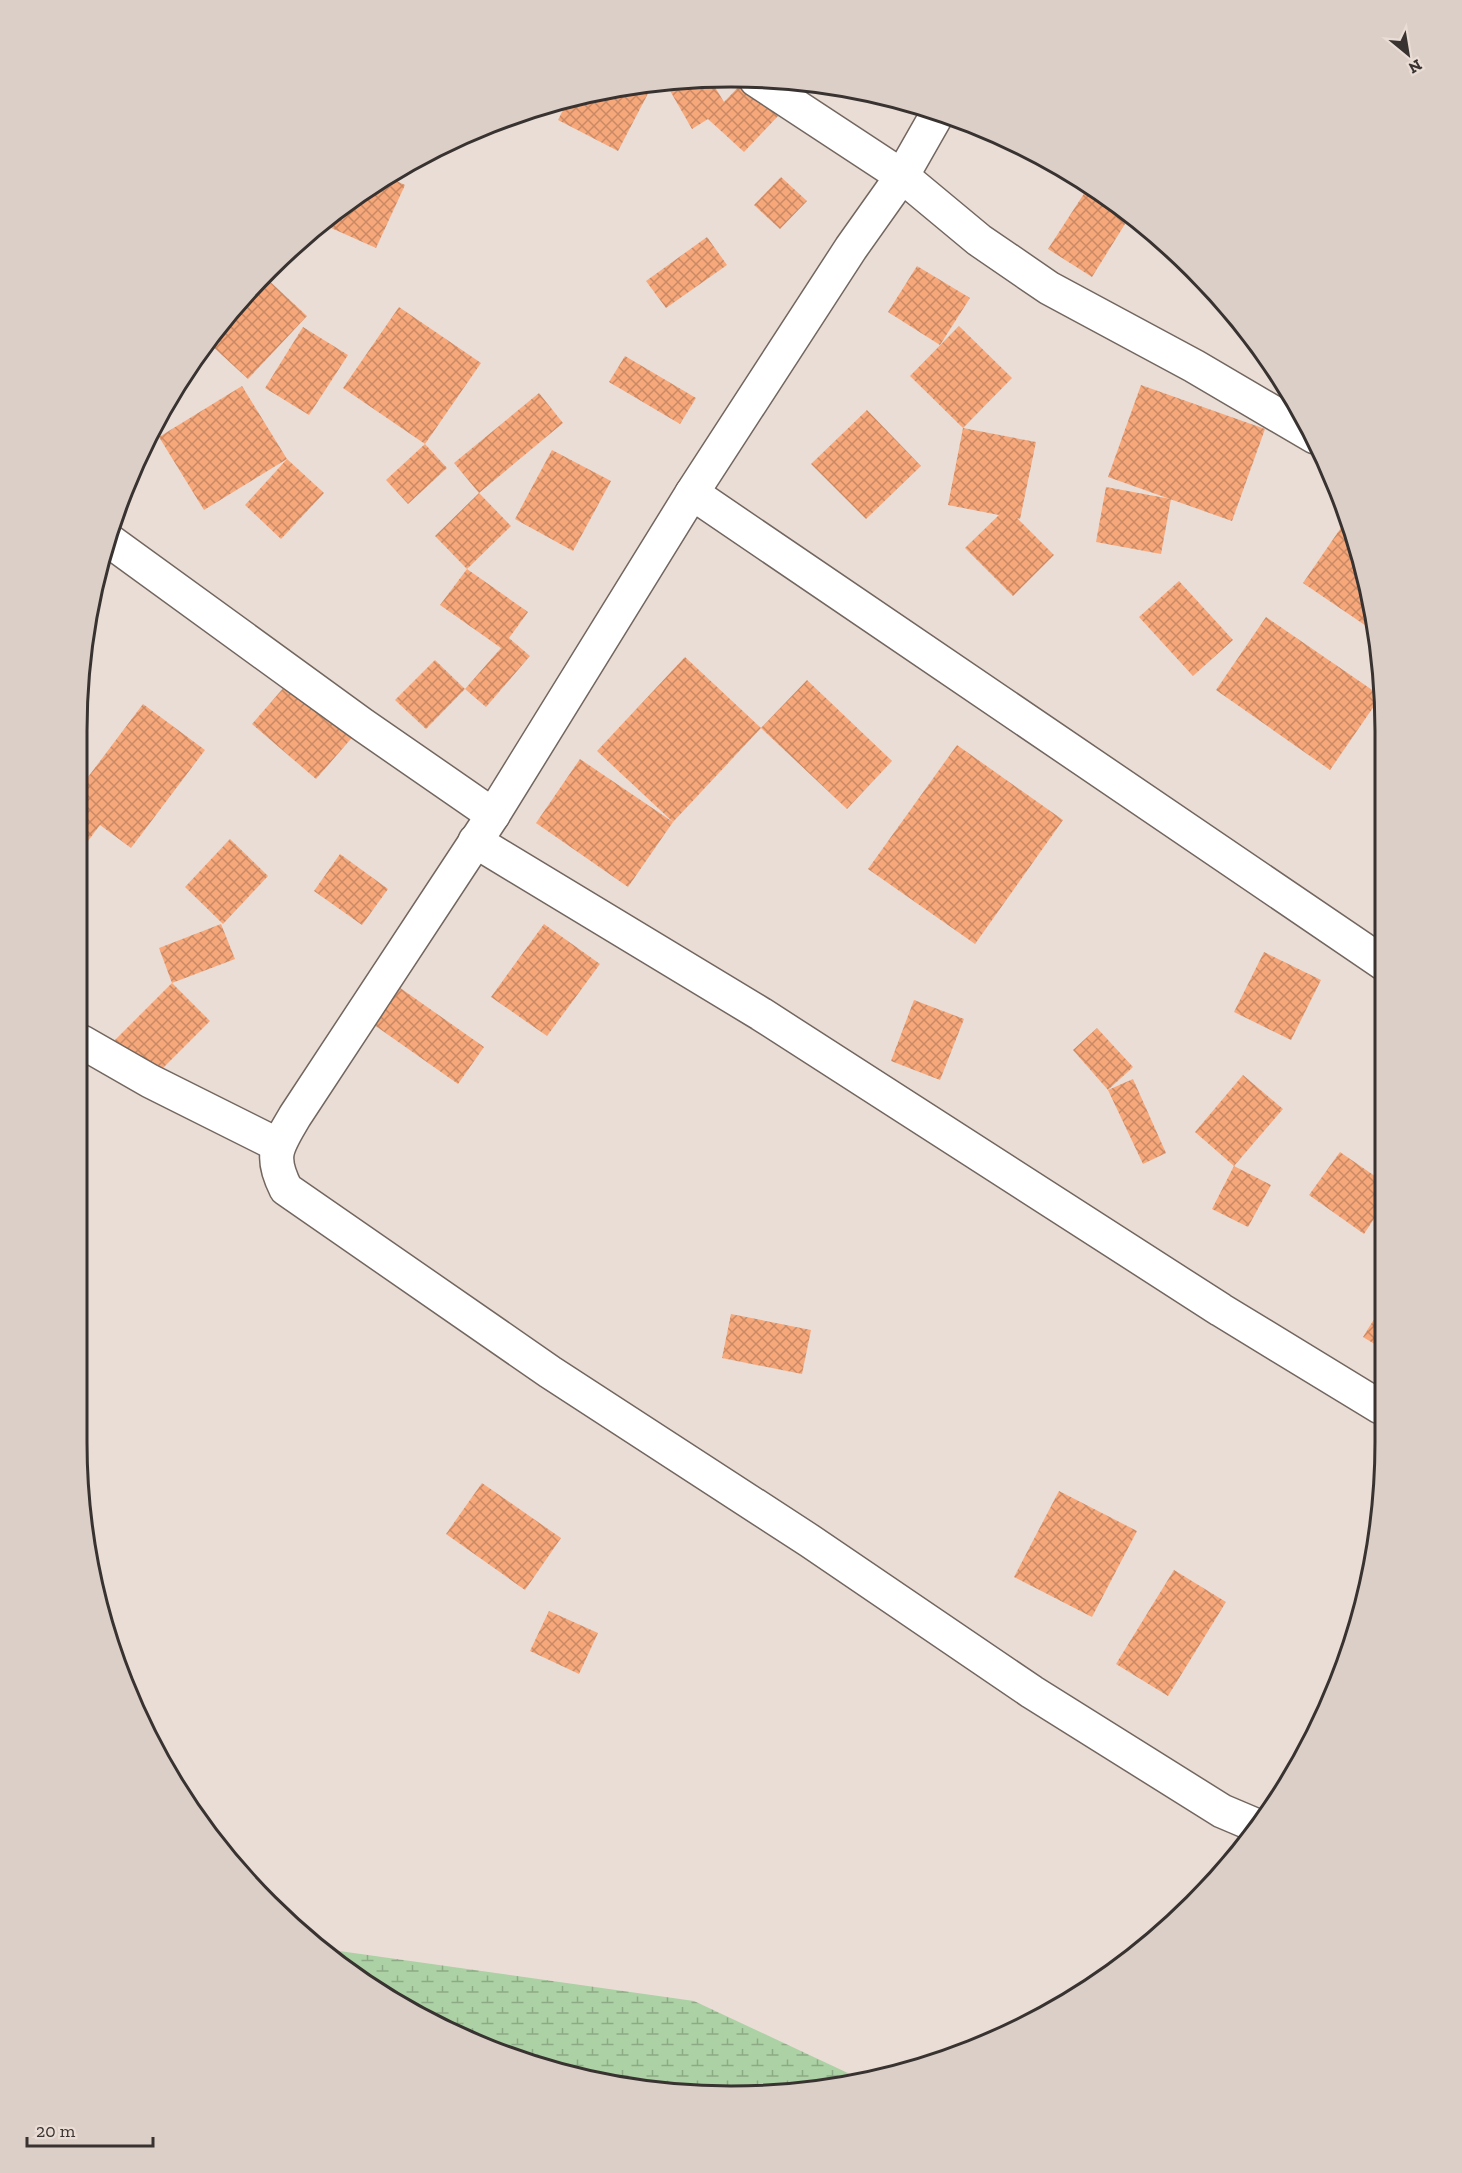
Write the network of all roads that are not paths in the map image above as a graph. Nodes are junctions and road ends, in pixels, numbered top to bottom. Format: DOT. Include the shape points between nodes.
graph roads {
  1 [pos="768,88"];
  2 [pos="934,120"];
  3 [pos="902,176"];
  4 [pos="1299,428"];
  5 [pos="692,493"];
  6 [pos="115,544"];
  7 [pos="484,828"];
  8 [pos="1375,958"];
  9 [pos="87,1045"];
  10 [pos="278,1145"];
  11 [pos="1375,1404"];
  12 [pos="1250,1823"];
  1 -- 3 [label="street"];
  2 -- 3 [label="street"];
  3 -- 4 [label="street" via="979,240 1049,288"];
  3 -- 5 [label="street" via="850,248"];
  5 -- 7 [label="street"];
  5 -- 8 [label="street"];
  6 -- 7 [label="street" via="363,725"];
  7 -- 10 [label="street"];
  7 -- 11 [label="street" via="761,1014 1221,1310"];
  9 -- 10 [label="street" via="150,1082"];
  10 -- 12 [label="street" via="276,1168 286,1189 550,1372 810,1541 1032,1692 1222,1811"];
}
